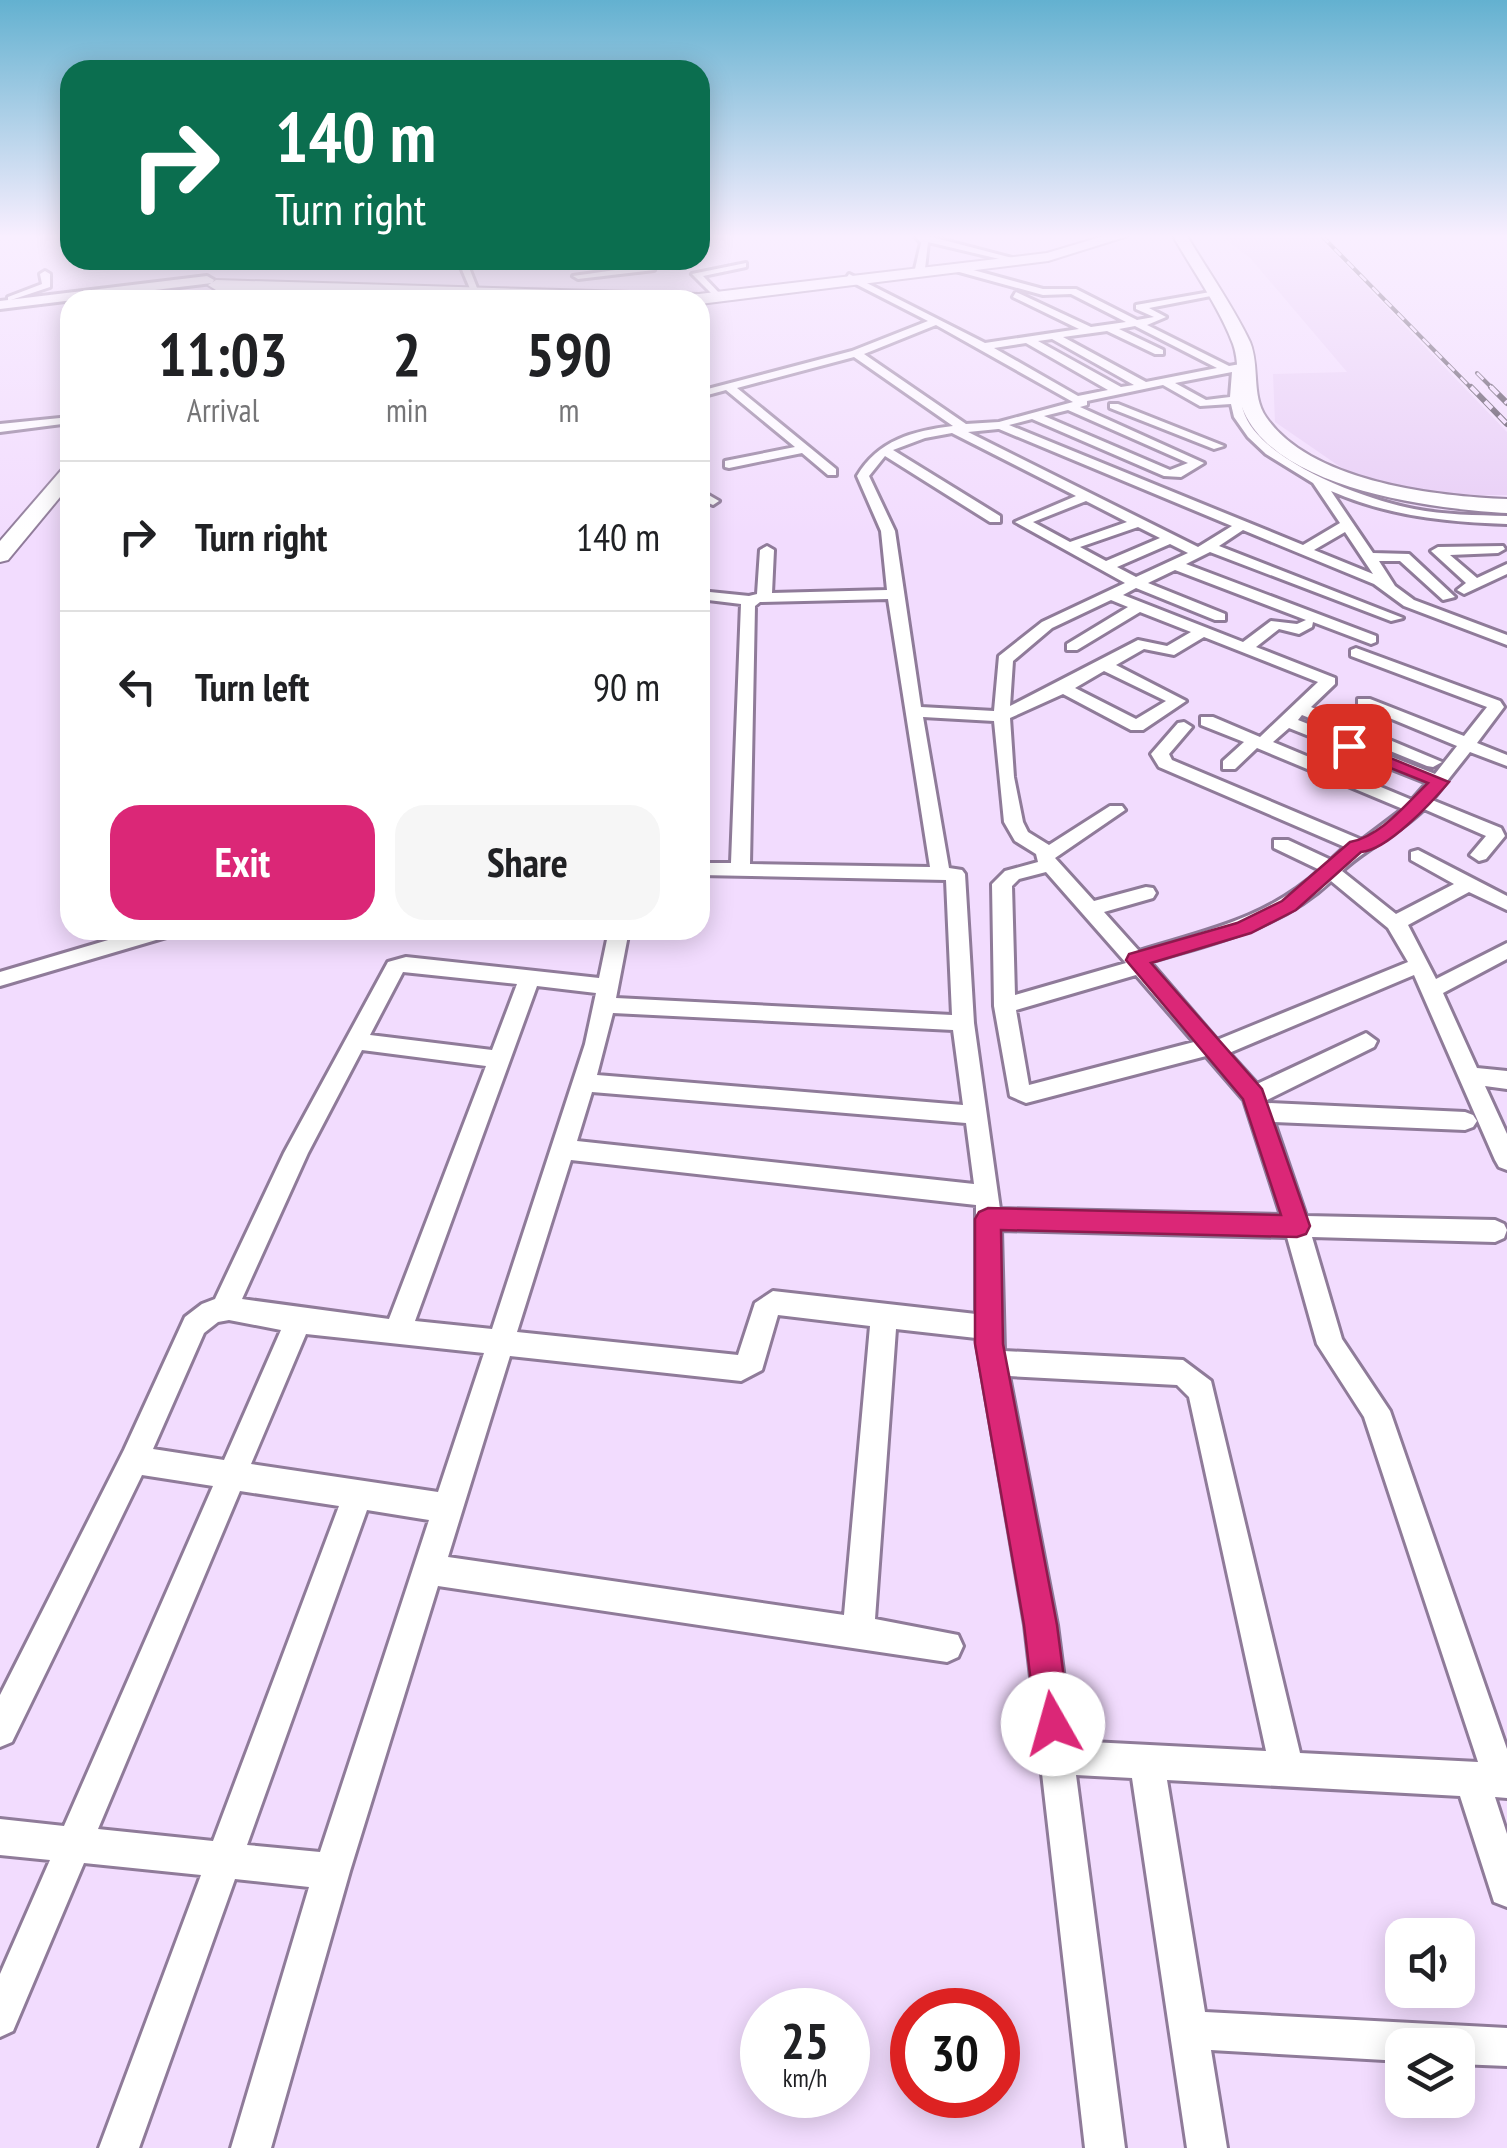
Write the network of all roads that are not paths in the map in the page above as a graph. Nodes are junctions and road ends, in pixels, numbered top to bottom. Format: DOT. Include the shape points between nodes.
graph roads {
  1 [pos="899,336"];
  2 [pos="964,336"];
  3 [pos="1050,336"];
  4 [pos="1052,336"];
  5 [pos="1126,336"];
  6 [pos="1161,336"];
  7 [pos="1239,336"];
  8 [pos="1244,336"];
  9 [pos="1027,339"];
  10 [pos="984,346"];
  11 [pos="1159,352"];
  12 [pos="856,353"];
  13 [pos="1246,366"];
  14 [pos="1228,370"];
  15 [pos="1165,382"];
  16 [pos="1144,386"];
  17 [pos="721,387"];
  18 [pos="710,391"];
  19 [pos="1122,393"];
  20 [pos="1236,400"];
  21 [pos="1076,403"];
  22 [pos="1114,406"];
  23 [pos="1034,416"];
  24 [pos="1100,420"];
  25 [pos="60,421"];
  26 [pos="1001,425"];
  27 [pos="0,428"];
  28 [pos="1183,428"];
  29 [pos="960,429"];
  30 [pos="1068,430"];
  31 [pos="1277,433"];
  32 [pos="1151,441"];
  33 [pos="1218,446"];
  34 [pos="805,449"];
  35 [pos="884,450"];
  36 [pos="729,464"];
  37 [pos="60,471"];
  38 [pos="832,472"];
  39 [pos="1314,476"];
  40 [pos="60,484"];
  41 [pos="1085,497"];
  42 [pos="1507,497"];
  43 [pos="1507,506"];
  44 [pos="995,519"];
  45 [pos="1507,520"];
  46 [pos="1138,523"];
  47 [pos="1347,524"];
  48 [pos="1242,525"];
  49 [pos="0,538"];
  50 [pos="1170,538"];
  51 [pos="1068,547"];
  52 [pos="1498,549"];
  53 [pos="767,550"];
  54 [pos="1204,550"];
  55 [pos="1302,551"];
  56 [pos="0,555"];
  57 [pos="1370,558"];
  58 [pos="1175,565"];
  59 [pos="1106,566"];
  60 [pos="1507,568"];
  61 [pos="1348,569"];
  62 [pos="1286,570"];
  63 [pos="1138,584"];
  64 [pos="1475,584"];
  65 [pos="1390,588"];
  66 [pos="894,594"];
  67 [pos="1249,595"];
  68 [pos="710,596"];
  69 [pos="1111,596"];
  70 [pos="1448,597"];
  71 [pos="757,599"];
  72 [pos="1418,606"];
  73 [pos="1138,607"];
  74 [pos="1220,617"];
  75 [pos="1314,618"];
  76 [pos="1396,618"];
  77 [pos="1199,632"];
  78 [pos="1503,635"];
  79 [pos="1371,639"];
  80 [pos="1072,647"];
  81 [pos="1243,648"];
  82 [pos="1356,652"];
  83 [pos="1104,665"];
  84 [pos="1325,678"];
  85 [pos="1064,688"];
  86 [pos="1364,702"];
  87 [pos="1501,704"];
  88 [pos="916,712"];
  89 [pos="1002,716"];
  90 [pos="1295,716"];
  91 [pos="1207,722"];
  92 [pos="1184,727"];
  93 [pos="1258,743"];
  94 [pos="1467,744"];
  95 [pos="1507,761"];
  96 [pos="1229,765"];
  97 [pos="1445,775"];
  98 [pos="1417,804"];
  99 [pos="1116,810"];
  100 [pos="1281,844"];
  101 [pos="1357,846"];
  102 [pos="1418,856"];
  103 [pos="1479,856"];
  104 [pos="1047,859"];
  105 [pos="710,870"];
  106 [pos="740,870"];
  107 [pos="1331,870"];
  108 [pos="940,873"];
  109 [pos="1469,884"];
  110 [pos="1146,893"];
  111 [pos="1507,904"];
  112 [pos="1091,909"];
  113 [pos="1395,923"];
  114 [pos="132,940"];
  115 [pos="616,940"];
  116 [pos="1507,950"];
  117 [pos="1139,963"];
  118 [pos="1419,965"];
  119 [pos="530,977"];
  120 [pos="0,979"];
  121 [pos="1430,991"];
  122 [pos="608,996"];
  123 [pos="1005,1006"];
  124 [pos="963,1023"];
  125 [pos="354,1041"];
  126 [pos="1366,1042"];
  127 [pos="1212,1048"];
  128 [pos="500,1059"];
  129 [pos="1468,1074"];
  130 [pos="1507,1080"];
  131 [pos="584,1083"];
  132 [pos="1257,1104"];
  133 [pos="975,1115"];
  134 [pos="1465,1121"];
  135 [pos="562,1150"];
  136 [pos="1507,1160"];
  137 [pos="988,1207"];
  138 [pos="1297,1226"];
  139 [pos="1495,1231"];
  140 [pos="229,1308"];
  141 [pos="884,1318"];
  142 [pos="298,1321"];
  143 [pos="989,1328"];
  144 [pos="397,1332"];
  145 [pos="498,1344"];
  146 [pos="992,1363"];
  147 [pos="134,1460"];
  148 [pos="232,1474"];
  149 [pos="356,1496"];
  150 [pos="446,1508"];
  151 [pos="427,1569"];
  152 [pos="858,1634"];
  153 [pos="947,1646"];
  154 [pos="0,1730"];
  155 [pos="1057,1757"];
  156 [pos="1148,1762"];
  157 [pos="1287,1770"];
  158 [pos="1493,1780"];
  159 [pos="0,1838"];
  160 [pos="74,1846"];
  161 [pos="224,1861"];
  162 [pos="332,1871"];
  163 [pos="1507,1889"];
  164 [pos="0,2018"];
  165 [pos="1188,2030"];
  166 [pos="1507,2047"];
  167 [pos="119,2148"];
  168 [pos="251,2148"];
  169 [pos="1105,2148"];
  170 [pos="1207,2148"];
  1 -- 12 [label="street"];
  2 -- 10 [label="street"];
  3 -- 9 [label="street"];
  4 -- 16 [label="street"];
  5 -- 11 [label="street"];
  6 -- 14 [label="street"];
  7 -- 13 [label="main road"];
  8 -- 31 [label="main road" via="1260,362 1262,404"];
  9 -- 10 [label="street"];
  9 -- 19 [label="street"];
  10 -- 21 [label="street"];
  12 -- 17 [label="street"];
  12 -- 29 [label="street"];
  13 -- 14 [label="street"];
  13 -- 20 [label="street" via="1238,370"];
  13 -- 31 [label="main road" via="1253,412"];
  14 -- 15 [label="street"];
  15 -- 16 [label="street"];
  15 -- 20 [label="street" via="1204,404"];
  16 -- 19 [label="street"];
  17 -- 18 [label="street"];
  17 -- 34 [label="street"];
  19 -- 21 [label="street"];
  20 -- 39 [label="street" via="1239,416 1258,439"];
  21 -- 23 [label="street"];
  21 -- 24 [label="street"];
  22 -- 28 [label="street"];
  23 -- 26 [label="street"];
  23 -- 30 [label="street"];
  24 -- 30 [label="street"];
  24 -- 32 [label="street"];
  25 -- 27 [label="street"];
  26 -- 29 [label="street"];
  26 -- 48 [label="street"];
  28 -- 32 [label="street"];
  28 -- 33 [label="street"];
  29 -- 35 [label="street"];
  29 -- 41 [label="street"];
  30 -- 32 [label="street" via="1168,473 1198,463"];
  31 -- 42 [label="main road" via="1318,458 1386,484 1436,495"];
  31 -- 43 [label="main road" via="1306,459 1370,488 1438,502"];
  34 -- 36 [label="street"];
  34 -- 38 [label="street"];
  35 -- 44 [label="street"];
  35 -- 66 [label="street" via="863,476 888,531"];
  37 -- 49 [label="main road"];
  39 -- 45 [label="street" via="1411,513"];
  39 -- 47 [label="street"];
  40 -- 56 [label="main road"];
  41 -- 46 [label="street"];
  41 -- 51 [label="street" via="1022,522"];
  46 -- 50 [label="street"];
  46 -- 51 [label="street"];
  47 -- 55 [label="street"];
  47 -- 57 [label="street"];
  48 -- 54 [label="street"];
  48 -- 55 [label="street"];
  50 -- 54 [label="street"];
  50 -- 59 [label="street"];
  51 -- 59 [label="street"];
  52 -- 64 [label="street" via="1438,551"];
  53 -- 71 [label="street"];
  54 -- 58 [label="street"];
  54 -- 62 [label="street"];
  55 -- 61 [label="street"];
  57 -- 61 [label="street"];
  57 -- 65 [label="street"];
  57 -- 70 [label="street" via="1404,557"];
  58 -- 63 [label="street"];
  58 -- 67 [label="street"];
  59 -- 63 [label="street"];
  60 -- 64 [label="street"];
  61 -- 65 [label="street"];
  62 -- 67 [label="street"];
  62 -- 76 [label="street"];
  63 -- 69 [label="street"];
  63 -- 74 [label="street"];
  64 -- 70 [label="street"];
  65 -- 72 [label="street"];
  66 -- 71 [label="street"];
  66 -- 88 [label="street"];
  67 -- 74 [label="street"];
  67 -- 75 [label="street"];
  68 -- 71 [label="street"];
  69 -- 73 [label="street"];
  69 -- 89 [label="street" via="1047,626 1005,659"];
  70 -- 72 [label="street"];
  71 -- 106 [label="street"];
  72 -- 76 [label="street"];
  72 -- 78 [label="street"];
  73 -- 77 [label="street"];
  73 -- 80 [label="street"];
  74 -- 77 [label="street"];
  75 -- 79 [label="street"];
  75 -- 81 [label="street" via="1299,628 1276,624"];
  76 -- 79 [label="street"];
  77 -- 81 [label="street"];
  77 -- 83 [label="street" via="1170,652 1142,642"];
  79 -- 82 [label="street"];
  81 -- 84 [label="street"];
  82 -- 84 [label="street"];
  82 -- 87 [label="street"];
  83 -- 85 [label="street"];
  83 -- 85 [label="street" via="1178,701 1137,726"];
  84 -- 90 [label="street" via="1329,683"];
  85 -- 89 [label="street"];
  86 -- 94 [label="street"];
  87 -- 94 [label="street"];
  88 -- 89 [label="street"];
  88 -- 108 [label="street"];
  89 -- 104 [label="street" via="1009,807 1018,833"];
  90 -- 93 [label="street"];
  90 -- 97 [label="street"];
  91 -- 93 [label="street"];
  92 -- 101 [label="street" via="1160,754 1165,763"];
  93 -- 96 [label="street"];
  93 -- 98 [label="street"];
  94 -- 95 [label="street"];
  94 -- 97 [label="street"];
  97 -- 98 [label="street"];
  98 -- 101 [label="street" via="1367,846"];
  98 -- 103 [label="street" via="1496,834"];
  99 -- 104 [label="street"];
  100 -- 107 [label="street"];
  101 -- 107 [label="street"];
  102 -- 109 [label="street"];
  104 -- 112 [label="street"];
  104 -- 123 [label="street" via="1002,884"];
  105 -- 106 [label="street"];
  106 -- 108 [label="street"];
  107 -- 113 [label="street"];
  107 -- 117 [label="street" via="1266,919"];
  108 -- 124 [label="street" via="955,874"];
  109 -- 111 [label="street"];
  109 -- 113 [label="street"];
  110 -- 112 [label="street"];
  112 -- 117 [label="street"];
  113 -- 118 [label="street"];
  114 -- 120 [label="street"];
  115 -- 122 [label="street"];
  116 -- 121 [label="street"];
  117 -- 123 [label="street"];
  117 -- 127 [label="street"];
  118 -- 121 [label="street"];
  118 -- 127 [label="street"];
  119 -- 122 [label="street"];
  119 -- 125 [label="street" via="400,964"];
  119 -- 128 [label="street"];
  121 -- 129 [label="street"];
  122 -- 124 [label="street"];
  122 -- 131 [label="street"];
  123 -- 127 [label="street" via="1018,1090 1026,1094"];
  124 -- 133 [label="street"];
  125 -- 128 [label="street"];
  125 -- 140 [label="street"];
  126 -- 132 [label="street"];
  127 -- 132 [label="street"];
  128 -- 144 [label="street"];
  129 -- 130 [label="street"];
  129 -- 136 [label="street"];
  131 -- 133 [label="street"];
  131 -- 135 [label="street"];
  132 -- 134 [label="street"];
  132 -- 138 [label="street"];
  133 -- 137 [label="street"];
  135 -- 137 [label="street"];
  135 -- 145 [label="street"];
  137 -- 138 [label="street"];
  137 -- 143 [label="street"];
  138 -- 139 [label="street"];
  138 -- 158 [label="street" via="1330,1344 1376,1410"];
  140 -- 142 [label="street"];
  140 -- 147 [label="street" via="194,1325"];
  141 -- 143 [label="street"];
  141 -- 145 [label="street" via="773,1303 764,1311 752,1362 741,1368"];
  141 -- 152 [label="street"];
  142 -- 144 [label="street"];
  142 -- 148 [label="street"];
  143 -- 146 [label="street"];
  144 -- 145 [label="street"];
  145 -- 150 [label="street"];
  146 -- 155 [label="street"];
  146 -- 157 [label="street" via="1182,1373 1194,1380"];
  147 -- 148 [label="street"];
  147 -- 154 [label="street"];
  148 -- 149 [label="street"];
  148 -- 160 [label="street"];
  149 -- 150 [label="street"];
  149 -- 161 [label="street"];
  150 -- 151 [label="street"];
  151 -- 152 [label="street"];
  151 -- 162 [label="street"];
  152 -- 153 [label="street"];
  155 -- 156 [label="street"];
  155 -- 169 [label="street"];
  156 -- 157 [label="street"];
  156 -- 165 [label="street"];
  157 -- 158 [label="street"];
  158 -- 163 [label="street"];
  159 -- 160 [label="street"];
  160 -- 161 [label="street"];
  160 -- 164 [label="street"];
  161 -- 162 [label="street"];
  161 -- 167 [label="street"];
  162 -- 168 [label="street"];
  165 -- 166 [label="street"];
  165 -- 170 [label="street"];
}
